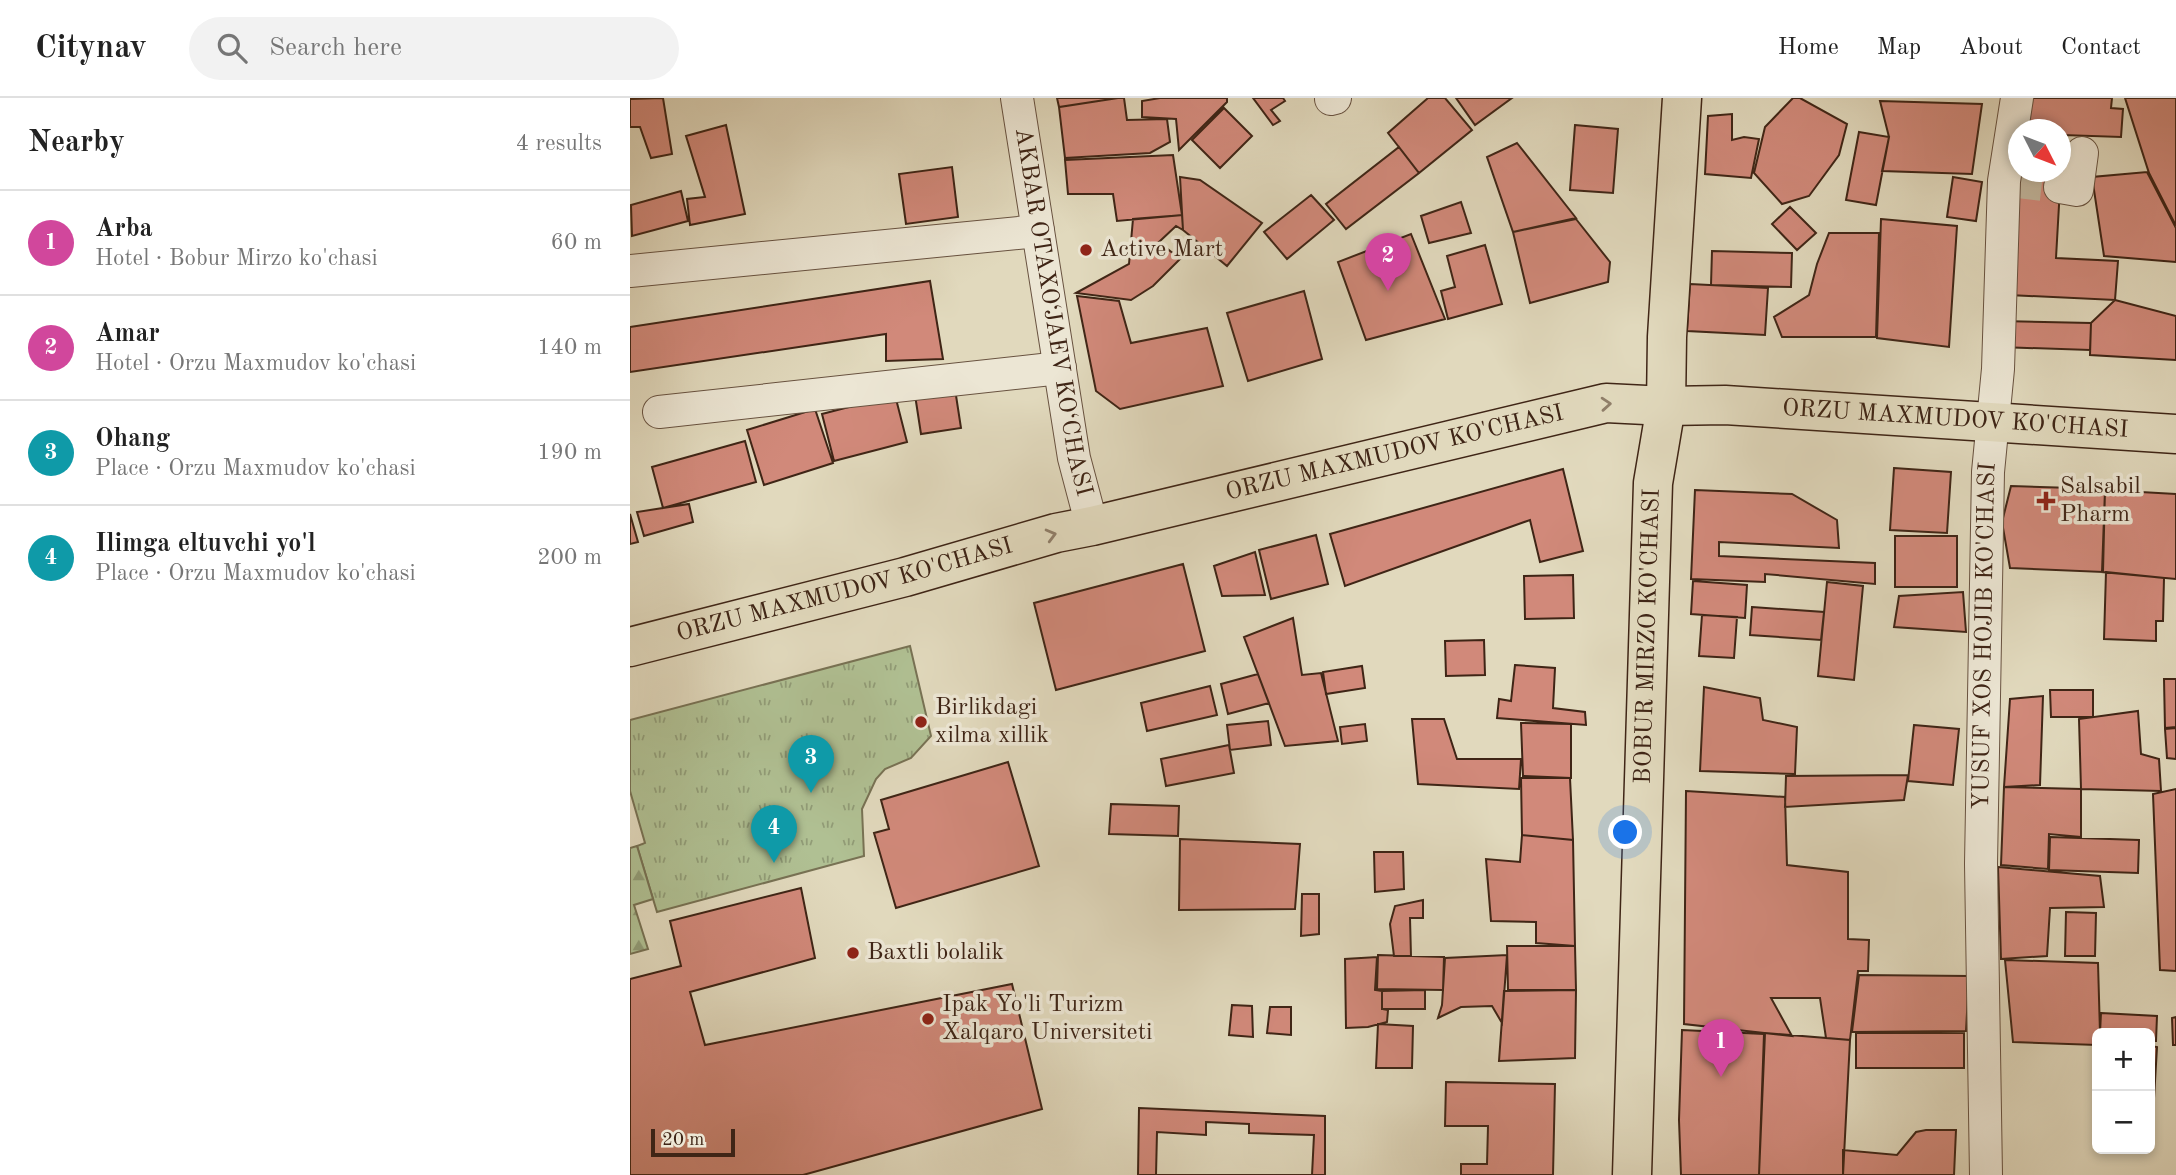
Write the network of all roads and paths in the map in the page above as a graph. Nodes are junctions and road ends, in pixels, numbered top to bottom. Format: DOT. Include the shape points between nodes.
graph roads {
  1 [pos="1017,98"];
  2 [pos="1682,98"];
  3 [pos="2017,98"];
  4 [pos="2082,153"];
  5 [pos="2070,198"];
  6 [pos="1038,231"];
  7 [pos="630,271"];
  8 [pos="1060,368"];
  9 [pos="1666,406"];
  10 [pos="659,412"];
  11 [pos="1993,422"];
  12 [pos="2176,434"];
  13 [pos="1092,526"];
  14 [pos="630,648"];
  15 [pos="1632,1175"];
  16 [pos="1986,1175"];
  1 -- 6 [label="street, AKBAR OTAXO‘JAEV KO‘CHASI"];
  2 -- 9 [label="main road, BOBUR MIRZO KO'CHASI"];
  3 -- 11 [label="street, YUSUF XOS HOJIB KO'CHASI" via="2007,181"];
  4 -- 5 [label="street"];
  6 -- 7 [label="street"];
  6 -- 8 [label="street, AKBAR OTAXO‘JAEV KO‘CHASI"];
  8 -- 10 [label="street"];
  8 -- 13 [label="street, AKBAR OTAXO‘JAEV KO‘CHASI" via="1074,458"];
  9 -- 11 [label="main road, ORZU MAXMUDOV KO'CHASI" via="1725,405"];
  13 -- 9 [label="main road, ORZU MAXMUDOV KO'CHASI, one-way" via="1568,410 1606,403"];
  9 -- 15 [label="main road, BOBUR MIRZO KO'CHASI" via="1653,483"];
  11 -- 12 [label="main road, ORZU MAXMUDOV KO'CHASI"];
  11 -- 16 [label="street, YUSUF XOS HOJIB KO'CHASI" via="1988,472 1980,864"];
  14 -- 13 [label="main road, ORZU MAXMUDOV KO'CHASI, one-way"];
}
